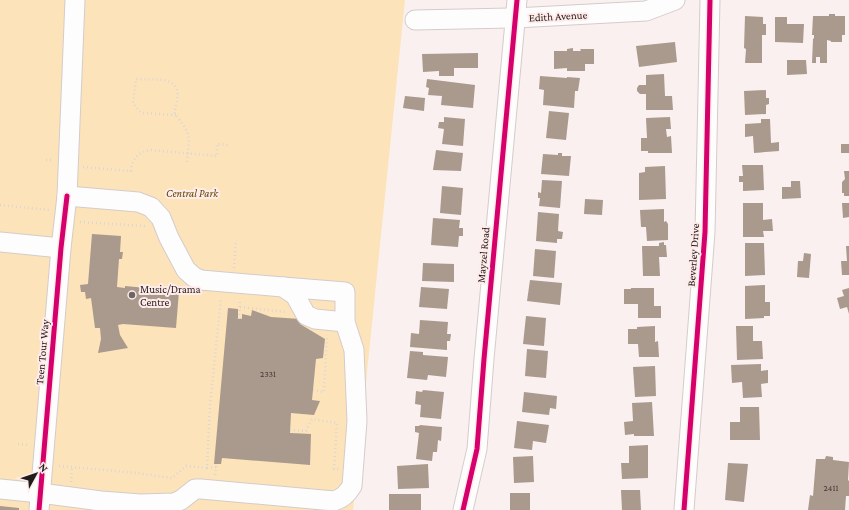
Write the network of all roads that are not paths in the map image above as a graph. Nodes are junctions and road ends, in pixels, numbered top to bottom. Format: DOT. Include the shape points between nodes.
graph roads {
  1 [pos="70,0"];
  2 [pos="76,0"];
  3 [pos="675,0"];
  4 [pos="710,0"];
  5 [pos="516,9"];
  6 [pos="415,20"];
  7 [pos="67,196"];
  8 [pos="0,242"];
  9 [pos="60,248"];
  10 [pos="283,287"];
  11 [pos="345,322"];
  12 [pos="0,489"];
  13 [pos="40,502"];
  14 [pos="463,510"];
  15 [pos="684,510"];
  1 -- 2 [label="street"];
  2 -- 7 [label="street, Teen Tour Way"];
  3 -- 5 [label="street, Edith Avenue" via="646,11"];
  4 -- 15 [label="street, Beverley Drive" via="705,232"];
  5 -- 6 [label="street, Edith Avenue"];
  5 -- 14 [label="street, Mayzel Road" via="477,449"];
  7 -- 9 [label="street, Teen Tour Way"];
  7 -- 10 [label="street" via="138,202 151,207 159,215 186,270 201,280"];
  8 -- 9 [label="street"];
  9 -- 13 [label="street, Teen Tour Way"];
  10 -- 11 [label="street" via="294,295 306,315 315,319"];
  10 -- 11 [label="street" via="345,292"];
  11 -- 13 [label="street" via="354,350 357,421 352,486 342,498 334,501 195,489 174,503"];
  12 -- 13 [label="street"];
}
